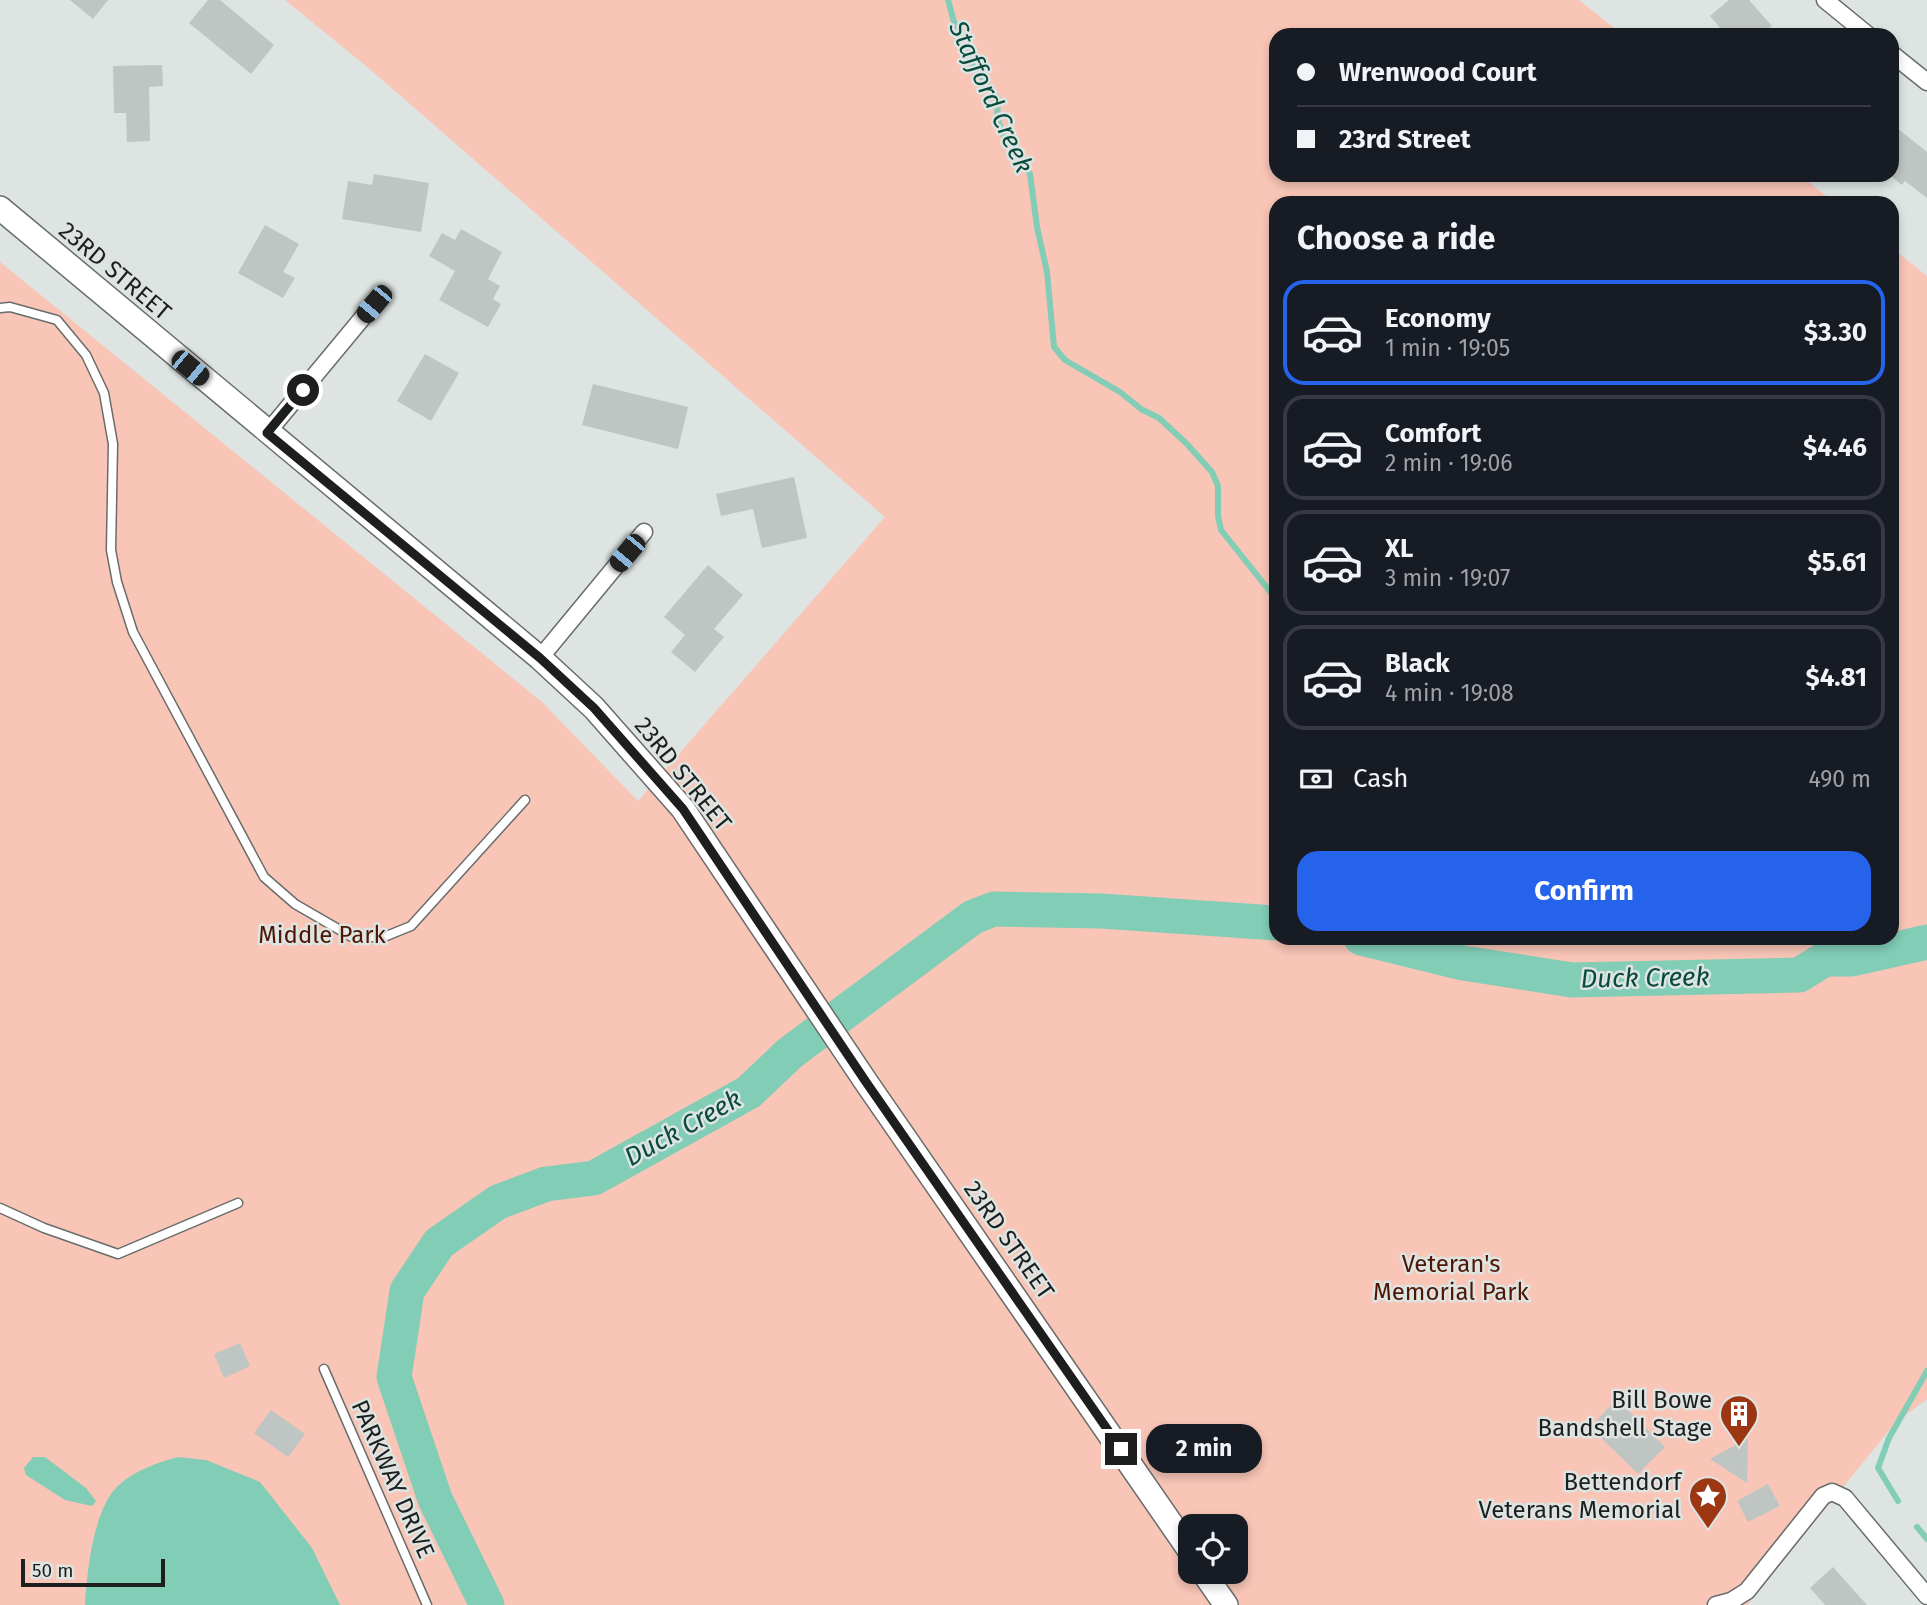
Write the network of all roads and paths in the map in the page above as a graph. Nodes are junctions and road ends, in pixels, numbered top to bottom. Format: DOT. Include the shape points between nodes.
graph roads {
  1 [pos="1825,0"];
  2 [pos="1859,28"];
  3 [pos="1899,60"];
  4 [pos="1927,82"];
  5 [pos="0,208"];
  6 [pos="374,304"];
  7 [pos="0,308"];
  8 [pos="267,433"];
  9 [pos="645,532"];
  10 [pos="540,658"];
  11 [pos="525,800"];
  12 [pos="237,1203"];
  13 [pos="0,1208"];
  14 [pos="324,1369"];
  15 [pos="1178,1534"];
  16 [pos="1211,1584"];
  17 [pos="1927,1596"];
  18 [pos="427,1605"];
  19 [pos="1226,1605"];
  20 [pos="1716,1605"];
  1 -- 2 [label="street"];
  3 -- 4 [label="street"];
  5 -- 8 [label="street, 23RD STREET"];
  6 -- 8 [label="street"];
  7 -- 11 [label="lane" via="57,320 86,355 104,393 113,444 111,550 133,632 264,877 295,904 352,937 384,937 411,926"];
  8 -- 10 [label="street, 23RD STREET"];
  9 -- 10 [label="street"];
  10 -- 15 [label="street, 23RD STREET" via="594,708 683,809"];
  12 -- 13 [label="lane" via="118,1254"];
  14 -- 18 [label="lane, PARKWAY DRIVE"];
  16 -- 19 [label="street"];
  17 -- 20 [label="street" via="1845,1497 1832,1492 1822,1496 1747,1591"];
}
